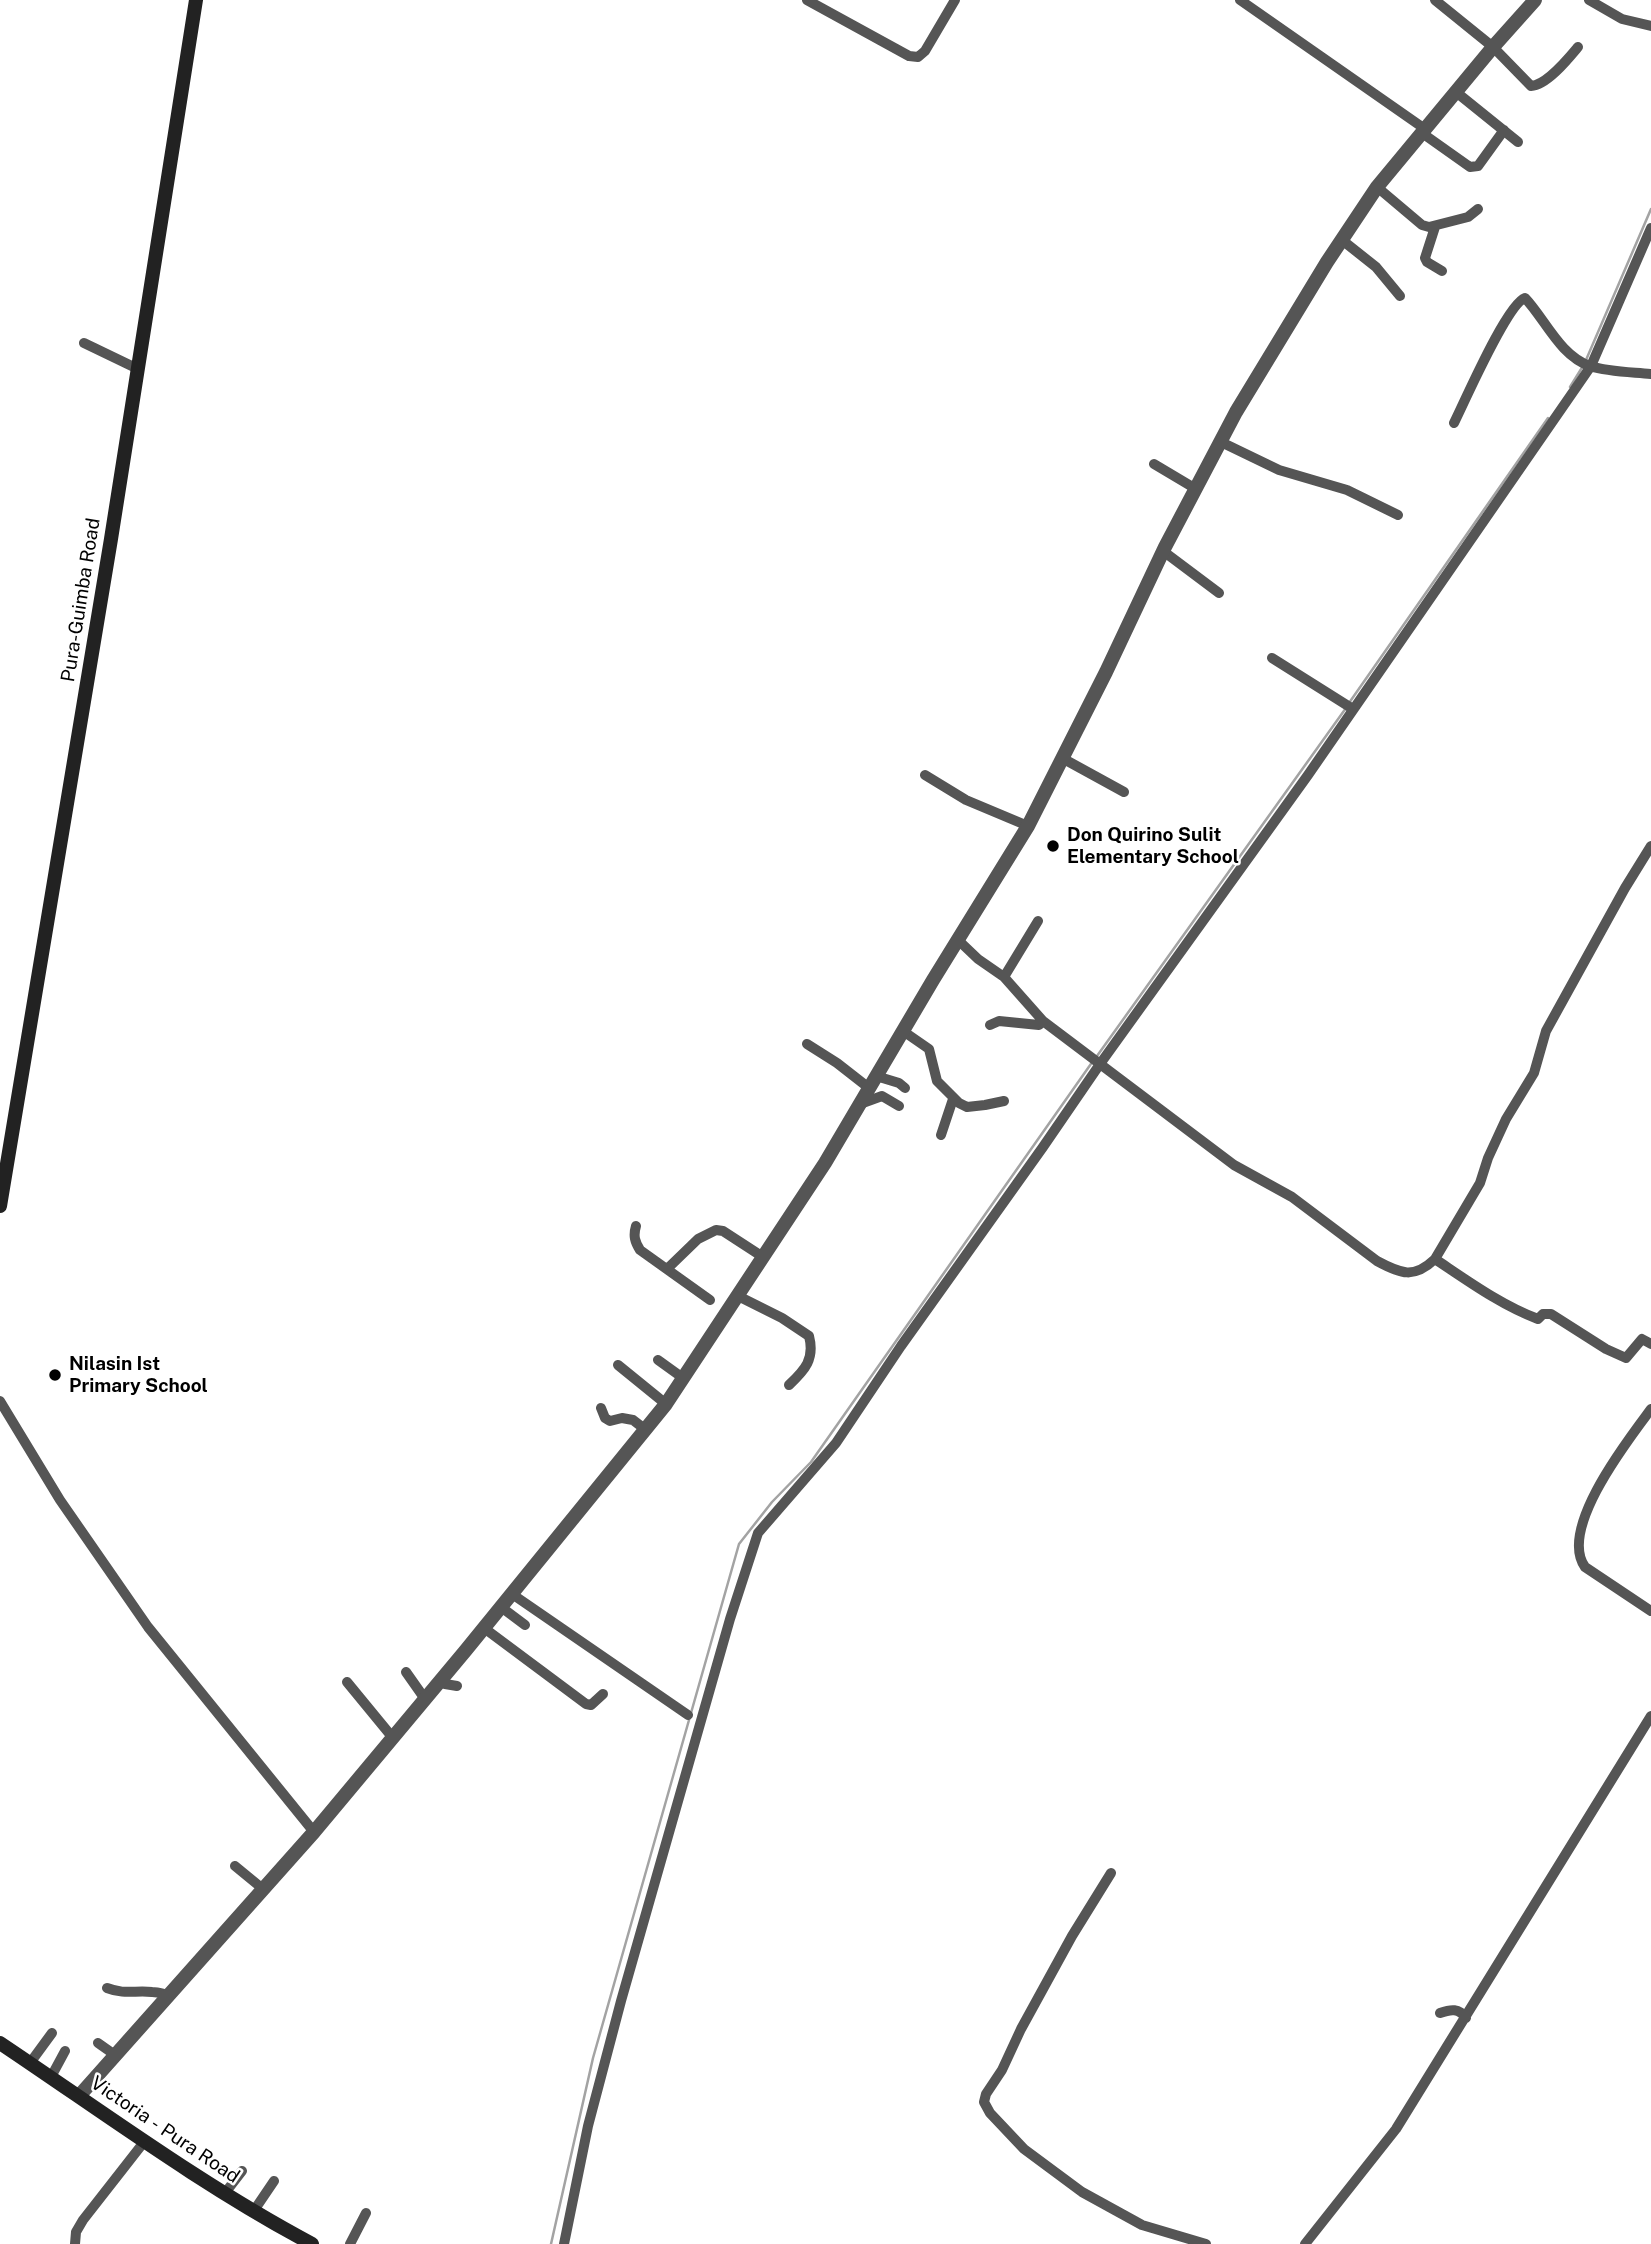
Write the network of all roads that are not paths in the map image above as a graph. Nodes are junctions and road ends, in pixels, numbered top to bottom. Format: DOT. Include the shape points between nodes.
graph roads {
  1 [pos="196,0"];
  2 [pos="807,0"];
  3 [pos="955,0"];
  4 [pos="1240,0"];
  5 [pos="1435,0"];
  6 [pos="1535,0"];
  7 [pos="1589,0"];
  8 [pos="1651,26"];
  9 [pos="1493,47"];
  10 [pos="1578,47"];
  11 [pos="1456,92"];
  12 [pos="1504,130"];
  13 [pos="1424,131"];
  14 [pos="1518,142"];
  15 [pos="1377,187"];
  16 [pos="1478,209"];
  17 [pos="1435,227"];
  18 [pos="1651,228"];
  19 [pos="1342,240"];
  20 [pos="1442,271"];
  21 [pos="1400,296"];
  22 [pos="84,343"];
  23 [pos="1591,366"];
  24 [pos="138,369"];
  25 [pos="1651,374"];
  26 [pos="1454,422"];
  27 [pos="1221,442"];
  28 [pos="1154,464"];
  29 [pos="1196,489"];
  30 [pos="1398,515"];
  31 [pos="1163,551"];
  32 [pos="1219,593"];
  33 [pos="1272,658"];
  34 [pos="1353,709"];
  35 [pos="1062,758"];
  36 [pos="925,775"];
  37 [pos="1124,792"];
  38 [pos="1028,826"];
  39 [pos="1651,846"];
  40 [pos="1038,920"];
  41 [pos="957,939"];
  42 [pos="1004,977"];
  43 [pos="1043,1021"];
  44 [pos="990,1025"];
  45 [pos="903,1031"];
  46 [pos="807,1044"];
  47 [pos="1100,1064"];
  48 [pos="873,1082"];
  49 [pos="905,1088"];
  50 [pos="953,1099"];
  51 [pos="1004,1101"];
  52 [pos="860,1104"];
  53 [pos="899,1106"];
  54 [pos="941,1135"];
  55 [pos="0,1206"];
  56 [pos="636,1226"];
  57 [pos="763,1257"];
  58 [pos="1436,1259"];
  59 [pos="667,1269"];
  60 [pos="738,1296"];
  61 [pos="710,1300"];
  62 [pos="1651,1343"];
  63 [pos="658,1360"];
  64 [pos="618,1365"];
  65 [pos="683,1378"];
  66 [pos="789,1385"];
  67 [pos="0,1401"];
  68 [pos="666,1404"];
  69 [pos="601,1408"];
  70 [pos="1651,1409"];
  71 [pos="646,1430"];
  72 [pos="512,1594"];
  73 [pos="501,1607"];
  74 [pos="1651,1611"];
  75 [pos="525,1625"];
  76 [pos="484,1628"];
  77 [pos="405,1672"];
  78 [pos="441,1681"];
  79 [pos="346,1682"];
  80 [pos="457,1686"];
  81 [pos="603,1694"];
  82 [pos="425,1699"];
  83 [pos="688,1715"];
  84 [pos="1651,1716"];
  85 [pos="393,1738"];
  86 [pos="314,1832"];
  87 [pos="235,1866"];
  88 [pos="1111,1873"];
  89 [pos="263,1889"];
  90 [pos="107,1988"];
  91 [pos="169,1996"];
  92 [pos="1440,2013"];
  93 [pos="1466,2018"];
  94 [pos="52,2033"];
  95 [pos="0,2043"];
  96 [pos="98,2043"];
  97 [pos="65,2051"];
  98 [pos="116,2055"];
  99 [pos="30,2063"];
  100 [pos="51,2077"];
  101 [pos="79,2096"];
  102 [pos="144,2142"];
  103 [pos="242,2171"];
  104 [pos="274,2181"];
  105 [pos="225,2193"];
  106 [pos="253,2212"];
  107 [pos="366,2213"];
  108 [pos="75,2244"];
  109 [pos="312,2244"];
  110 [pos="351,2244"];
  111 [pos="564,2244"];
  112 [pos="1206,2244"];
  113 [pos="1305,2244"];
  1 -- 24 [label="main road, Pura-Guimba Road"];
  2 -- 3 [label="street" via="918,57"];
  4 -- 13 [label="street"];
  5 -- 9 [label="street"];
  6 -- 9 [label="street"];
  7 -- 8 [label="street" via="1622,19"];
  9 -- 10 [label="street" via="1531,86 1538,86"];
  9 -- 11 [label="street"];
  11 -- 12 [label="street"];
  11 -- 13 [label="street"];
  12 -- 13 [label="street" via="1478,166 1470,167"];
  12 -- 14 [label="street"];
  13 -- 15 [label="street"];
  15 -- 17 [label="street" via="1422,225"];
  15 -- 19 [label="street"];
  16 -- 17 [label="street" via="1468,217"];
  17 -- 20 [label="street" via="1425,258"];
  18 -- 23 [label="street"];
  19 -- 21 [label="street" via="1376,267"];
  19 -- 27 [label="street"];
  22 -- 24 [label="street"];
  23 -- 25 [label="street"];
  23 -- 26 [label="street" via="1577,360 1525,298 1520,299"];
  23 -- 34 [label="street"];
  24 -- 55 [label="main road, Pura-Guimba Road"];
  27 -- 29 [label="street"];
  27 -- 30 [label="street" via="1279,470 1347,490"];
  28 -- 29 [label="street"];
  29 -- 31 [label="street"];
  31 -- 32 [label="street"];
  31 -- 35 [label="street"];
  33 -- 34 [label="street"];
  34 -- 47 [label="street"];
  35 -- 37 [label="street"];
  35 -- 38 [label="street"];
  36 -- 38 [label="street" via="966,800"];
  38 -- 41 [label="street"];
  39 -- 58 [label="street" via="1546,1031 1534,1073 1506,1119 1480,1183"];
  40 -- 42 [label="street"];
  41 -- 42 [label="street"];
  41 -- 45 [label="street"];
  42 -- 43 [label="street"];
  43 -- 44 [label="street" via="1039,1025 999,1021"];
  43 -- 47 [label="street"];
  45 -- 48 [label="street"];
  45 -- 50 [label="street" via="929,1049 937,1082"];
  46 -- 48 [label="street"];
  47 -- 58 [label="street" via="1234,1165 1292,1197 1377,1261 1405,1273 1419,1271"];
  47 -- 111 [label="street" via="835,1443 758,1533 621,2001 588,2126"];
  48 -- 49 [label="street" via="899,1083"];
  48 -- 52 [label="street"];
  50 -- 51 [label="street" via="967,1107"];
  50 -- 54 [label="street"];
  52 -- 53 [label="street" via="882,1096"];
  52 -- 57 [label="street"];
  56 -- 59 [label="street" via="635,1242 640,1250"];
  57 -- 59 [label="street" via="716,1230 698,1239"];
  57 -- 60 [label="street"];
  58 -- 62 [label="street" via="1522,1313 1538,1319 1551,1314 1626,1358 1643,1339"];
  59 -- 61 [label="street"];
  60 -- 65 [label="street"];
  60 -- 66 [label="street" via="809,1336 809,1365"];
  63 -- 65 [label="street"];
  64 -- 68 [label="street"];
  65 -- 68 [label="street"];
  67 -- 86 [label="street" via="60,1500 148,1627"];
  68 -- 71 [label="street"];
  69 -- 71 [label="street" via="610,1421 633,1420"];
  70 -- 74 [label="street" via="1591,1500 1578,1550 1585,1567"];
  71 -- 72 [label="street"];
  72 -- 73 [label="street"];
  72 -- 83 [label="street"];
  73 -- 75 [label="street"];
  73 -- 76 [label="street"];
  76 -- 78 [label="street"];
  76 -- 81 [label="street" via="586,1704"];
  77 -- 82 [label="street"];
  78 -- 80 [label="street"];
  78 -- 82 [label="street"];
  79 -- 85 [label="street"];
  82 -- 85 [label="street"];
  84 -- 93 [label="street"];
  85 -- 86 [label="street"];
  86 -- 89 [label="street"];
  87 -- 89 [label="street"];
  88 -- 112 [label="street" via="1072,1936 984,2102 1024,2149 1082,2192 1142,2225"];
  89 -- 91 [label="street"];
  90 -- 91 [label="street"];
  91 -- 98 [label="street"];
  92 -- 93 [label="street" via="1458,2010"];
  93 -- 113 [label="street" via="1396,2129"];
  94 -- 99 [label="street"];
  95 -- 99 [label="main road, Victoria - Pura Road"];
  96 -- 98 [label="street"];
  97 -- 100 [label="street"];
  98 -- 101 [label="street"];
  99 -- 100 [label="main road, Victoria - Pura Road"];
  100 -- 101 [label="main road, Victoria - Pura Road"];
  101 -- 102 [label="main road, Victoria - Pura Road"];
  102 -- 105 [label="main road, Victoria - Pura Road"];
  102 -- 108 [label="street" via="83,2220"];
  103 -- 105 [label="street"];
  104 -- 106 [label="street"];
  105 -- 106 [label="main road, Victoria - Pura Road"];
  106 -- 109 [label="main road, Victoria - Pura Road"];
  107 -- 110 [label="street"];
}
